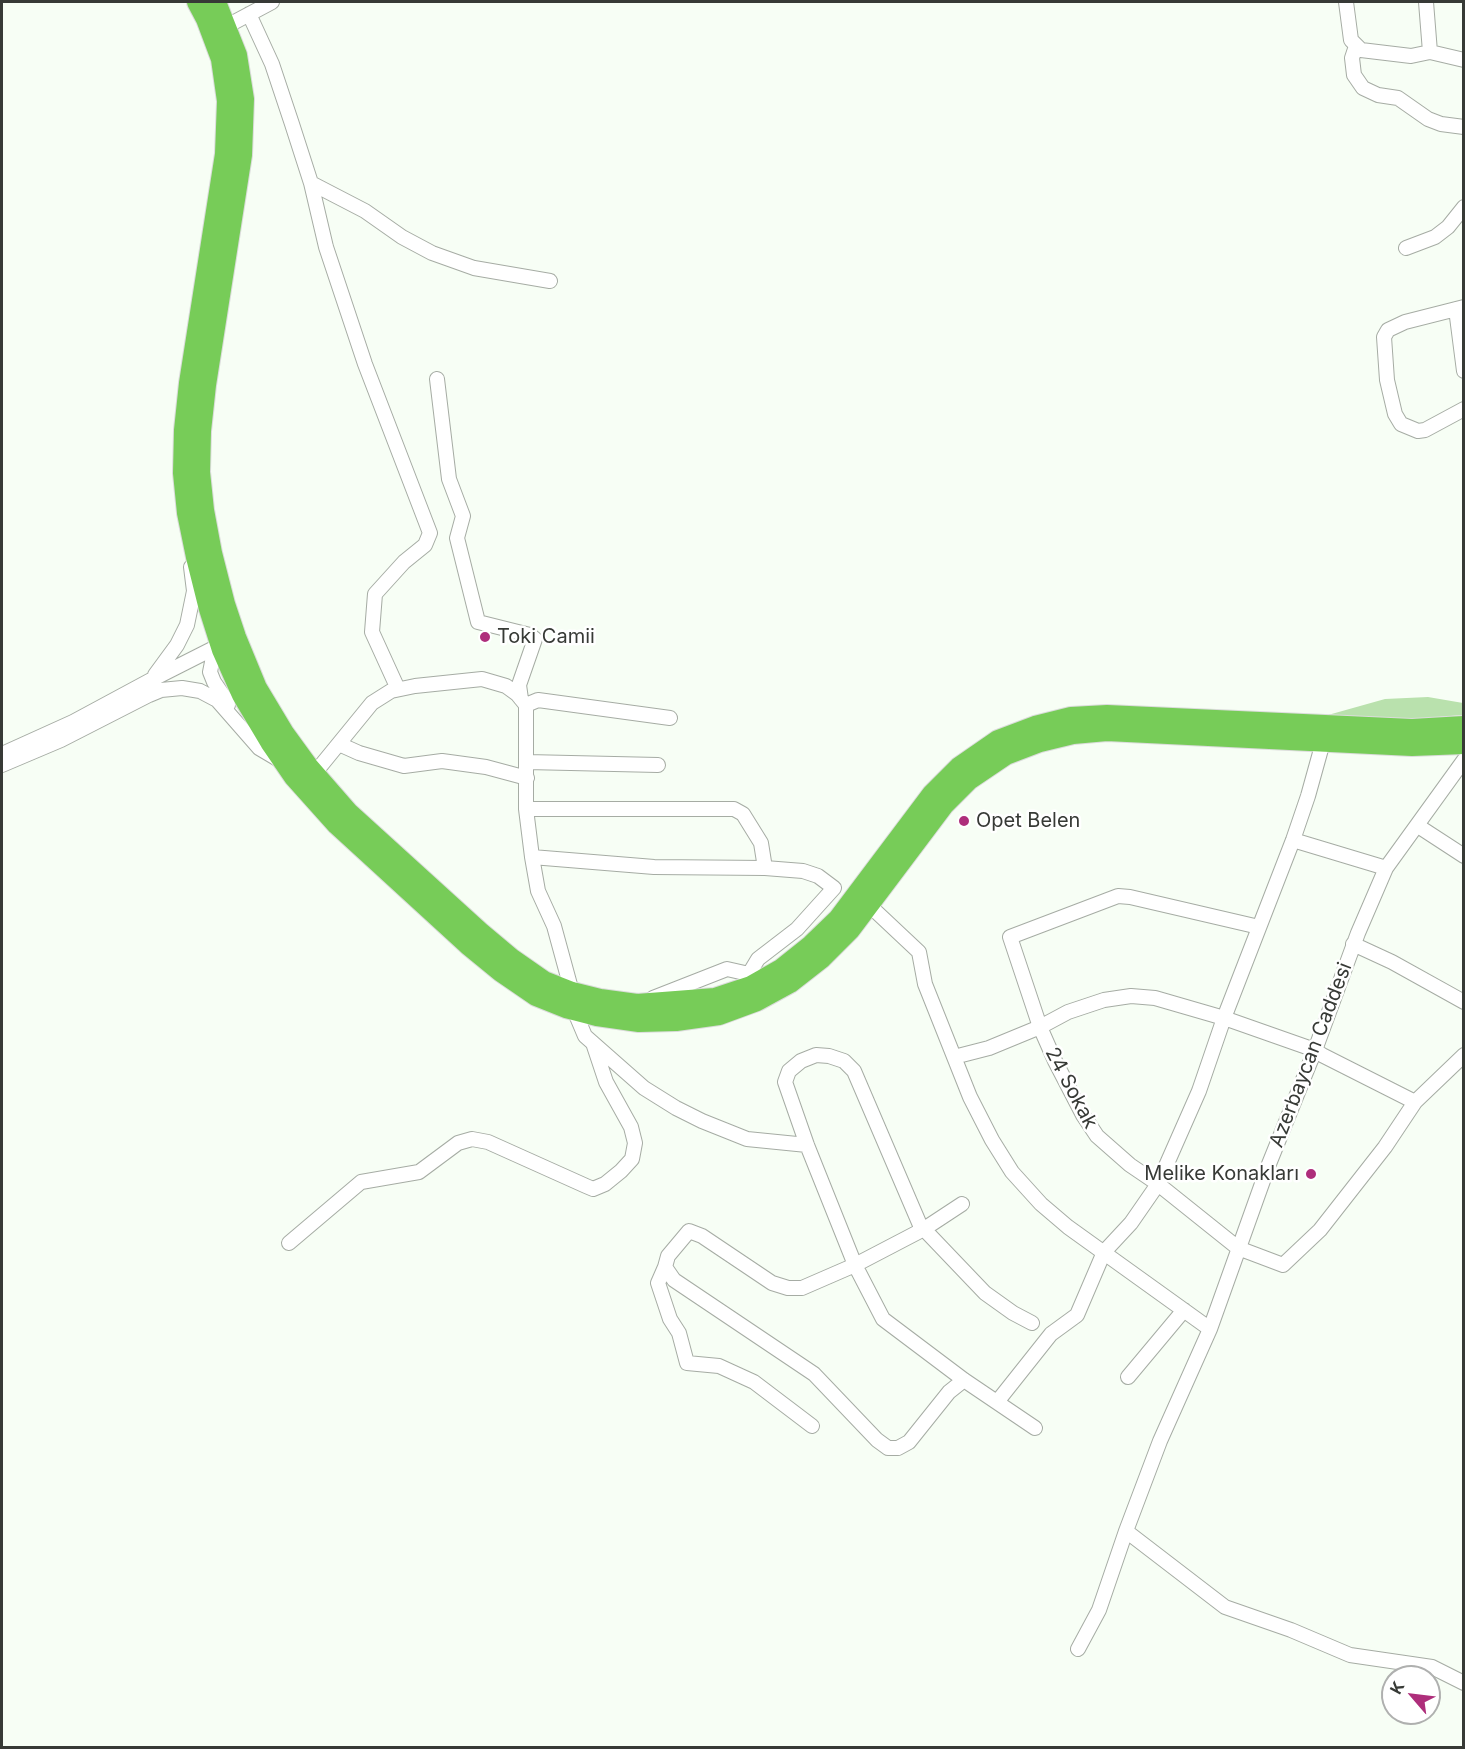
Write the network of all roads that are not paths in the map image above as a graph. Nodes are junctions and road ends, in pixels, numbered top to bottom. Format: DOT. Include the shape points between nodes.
graph roads {
  1 [pos="197,2"];
  2 [pos="272,2"];
  3 [pos="1346,2"];
  4 [pos="1426,2"];
  5 [pos="222,13"];
  6 [pos="249,14"];
  7 [pos="1356,46"];
  8 [pos="1430,52"];
  9 [pos="1464,60"];
  10 [pos="1464,128"];
  11 [pos="311,183"];
  12 [pos="1464,207"];
  13 [pos="1406,248"];
  14 [pos="550,281"];
  15 [pos="1460,308"];
  16 [pos="1464,371"];
  17 [pos="437,379"];
  18 [pos="1464,409"];
  19 [pos="196,557"];
  20 [pos="226,644"];
  21 [pos="151,680"];
  22 [pos="398,689"];
  23 [pos="524,702"];
  24 [pos="228,711"];
  25 [pos="670,718"];
  26 [pos="1464,726"];
  27 [pos="1323,742"];
  28 [pos="339,744"];
  29 [pos="1464,744"];
  30 [pos="2,754"];
  31 [pos="1464,759"];
  32 [pos="527,762"];
  33 [pos="285,764"];
  34 [pos="2,765"];
  35 [pos="658,765"];
  36 [pos="314,774"];
  37 [pos="527,778"];
  38 [pos="526,809"];
  39 [pos="1418,826"];
  40 [pos="1293,840"];
  41 [pos="1461,850"];
  42 [pos="532,857"];
  43 [pos="765,868"];
  44 [pos="1386,868"];
  45 [pos="869,905"];
  46 [pos="1259,927"];
  47 [pos="1353,944"];
  48 [pos="752,987"];
  49 [pos="573,1001"];
  50 [pos="1464,1002"];
  51 [pos="1224,1018"];
  52 [pos="1040,1027"];
  53 [pos="593,1043"];
  54 [pos="1315,1050"];
  55 [pos="1464,1055"];
  56 [pos="954,1057"];
  57 [pos="1415,1102"];
  58 [pos="807,1145"];
  59 [pos="1158,1184"];
  60 [pos="962,1204"];
  61 [pos="924,1229"];
  62 [pos="289,1243"];
  63 [pos="1238,1248"];
  64 [pos="1104,1252"];
  65 [pos="855,1265"];
  66 [pos="665,1267"];
  67 [pos="1184,1310"];
  68 [pos="1032,1323"];
  69 [pos="1210,1329"];
  70 [pos="1128,1377"];
  71 [pos="964,1380"];
  72 [pos="997,1402"];
  73 [pos="812,1426"];
  74 [pos="1035,1428"];
  75 [pos="1125,1531"];
  76 [pos="1078,1649"];
  77 [pos="1464,1683"];
  1 -- 19 [label="highway" via="221,59 227,100 225,153 184,430 183,472"];
  2 -- 6 [label="street"];
  3 -- 7 [label="street" via="1351,40"];
  4 -- 8 [label="street"];
  5 -- 6 [label="street"];
  5 -- 20 [label="highway" via="237,55 244,99 242,155 206,385 200,472 212,553 225,604"];
  6 -- 11 [label="street" via="272,64"];
  7 -- 8 [label="street" via="1360,50 1411,56"];
  7 -- 10 [label="street" via="1352,58 1354,75 1363,88 1398,98 1428,119"];
  8 -- 9 [label="street"];
  11 -- 14 [label="street" via="432,253 474,268"];
  11 -- 22 [label="street" via="326,247 365,364 430,533 425,545 375,594 372,632"];
  12 -- 13 [label="street" via="1435,237"];
  15 -- 16 [label="street"];
  15 -- 18 [label="street" via="1404,322 1388,330 1384,337 1387,380 1401,424 1425,430"];
  17 -- 23 [label="street" via="449,479 463,516 457,538 478,622 535,639 519,685"];
  19 -- 20 [label="highway" via="209,609"];
  19 -- 21 [label="street" via="191,566 194,591 187,625"];
  20 -- 21 [label="street"];
  20 -- 24 [label="street" via="212,662 210,672 227,700"];
  20 -- 33 [label="highway" via="242,695"];
  20 -- 36 [label="highway"];
  21 -- 30 [label="street"];
  22 -- 23 [label="street" via="482,679 506,686"];
  22 -- 28 [label="street" via="372,704"];
  23 -- 25 [label="street" via="538,700"];
  23 -- 32 [label="street"];
  24 -- 33 [label="street" via="259,748"];
  24 -- 34 [label="street" via="200,691 160,690"];
  26 -- 48 [label="highway" via="1412,729 1107,715 1071,717 1035,726 998,740 959,767 932,794 838,919 781,969"];
  27 -- 29 [label="highway"];
  27 -- 40 [label="street"];
  27 -- 45 [label="highway" via="1107,731 1040,742 1006,755 969,780 944,805"];
  28 -- 36 [label="street"];
  28 -- 37 [label="street" via="404,766 442,761"];
  31 -- 39 [label="street, Azerbaycan Caddesi"];
  32 -- 35 [label="street"];
  32 -- 37 [label="street"];
  33 -- 49 [label="highway" via="337,825 468,945 536,996"];
  36 -- 49 [label="highway" via="350,813 480,932"];
  37 -- 38 [label="street"];
  38 -- 42 [label="street"];
  38 -- 43 [label="street" via="734,809 743,814 761,843"];
  39 -- 41 [label="street"];
  39 -- 44 [label="street, Azerbaycan Caddesi"];
  40 -- 44 [label="street"];
  40 -- 46 [label="street"];
  42 -- 43 [label="street" via="654,867"];
  42 -- 49 [label="street" via="538,891 554,926"];
  43 -- 48 [label="street" via="812,873 834,888 797,929 758,959"];
  44 -- 47 [label="street, Azerbaycan Caddesi"];
  45 -- 48 [label="highway" via="822,958 790,983"];
  45 -- 56 [label="street" via="919,952 925,984"];
  46 -- 51 [label="street"];
  46 -- 52 [label="street, 24 Sokak" via="1118,896 1010,937"];
  47 -- 50 [label="street"];
  47 -- 54 [label="street, Azerbaycan Caddesi"];
  48 -- 49 [label="highway" via="715,998 637,1005 600,999"];
  48 -- 49 [label="highway" via="719,1015 676,1021 639,1022 597,1016"];
  49 -- 53 [label="street" via="585,1036"];
  51 -- 52 [label="street" via="1155,998 1131,996 1068,1012"];
  51 -- 54 [label="street"];
  51 -- 59 [label="street" via="1199,1091"];
  52 -- 56 [label="street" via="989,1048"];
  52 -- 59 [label="street, 24 Sokak" via="1097,1136"];
  53 -- 58 [label="street" via="644,1088 702,1121 747,1139"];
  53 -- 62 [label="street" via="606,1082 631,1127 635,1143 632,1159 605,1184 593,1189 488,1142 472,1139 458,1143 419,1172 361,1182"];
  54 -- 57 [label="street"];
  54 -- 63 [label="street, Azerbaycan Caddesi"];
  55 -- 57 [label="street"];
  56 -- 64 [label="street" via="992,1140 1012,1172 1054,1216"];
  57 -- 63 [label="street, 24 Sokak" via="1320,1230 1283,1265"];
  58 -- 61 [label="street" via="785,1082 789,1071 801,1060 816,1055 844,1061 854,1071"];
  58 -- 65 [label="street"];
  59 -- 63 [label="street, 24 Sokak"];
  59 -- 64 [label="street" via="1131,1223"];
  60 -- 61 [label="street"];
  61 -- 65 [label="street"];
  61 -- 68 [label="street" via="985,1293"];
  63 -- 69 [label="street, Azerbaycan Caddesi"];
  64 -- 67 [label="street"];
  64 -- 72 [label="street" via="1077,1315 1051,1334"];
  65 -- 66 [label="street" via="802,1288 788,1288 772,1283 689,1231 668,1256"];
  65 -- 71 [label="street" via="883,1319"];
  66 -- 71 [label="street" via="674,1280 814,1374 888,1448 909,1443 949,1392"];
  66 -- 73 [label="street" via="658,1283 687,1363 719,1366 754,1382"];
  67 -- 69 [label="street"];
  67 -- 70 [label="street"];
  69 -- 75 [label="street, Azerbaycan Caddesi"];
  71 -- 72 [label="street"];
  72 -- 74 [label="street"];
  75 -- 76 [label="street, Azerbaycan Caddesi" via="1099,1610"];
  75 -- 77 [label="street" via="1225,1607 1350,1655 1432,1667"];
}
